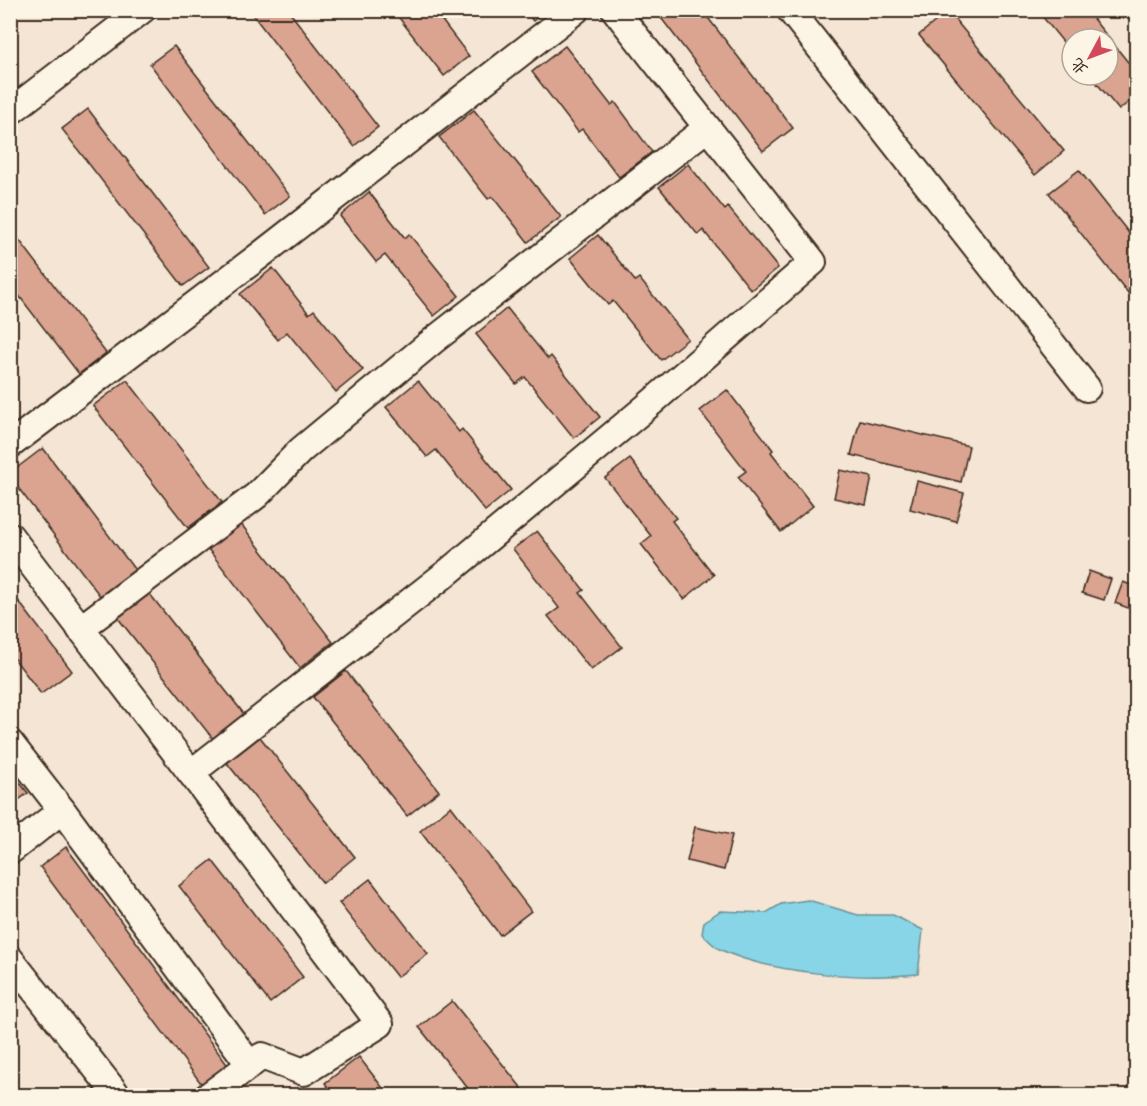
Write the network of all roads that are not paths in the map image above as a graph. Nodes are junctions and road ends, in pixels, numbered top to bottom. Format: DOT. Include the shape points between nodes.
graph roads {
  1 [pos="142,10"];
  2 [pos="576,10"];
  3 [pos="615,10"];
  4 [pos="790,10"];
  5 [pos="10,112"];
  6 [pos="707,128"];
  7 [pos="1087,388"];
  8 [pos="10,445"];
  9 [pos="10,536"];
  10 [pos="80,629"];
  11 [pos="10,743"];
  12 [pos="191,773"];
  13 [pos="62,810"];
  14 [pos="10,851"];
  15 [pos="10,959"];
  16 [pos="250,1065"];
  17 [pos="118,1095"];
  18 [pos="208,1095"];
  1 -- 5 [label="street"];
  2 -- 8 [label="street"];
  3 -- 6 [label="street"];
  4 -- 7 [label="street"];
  6 -- 10 [label="street" via="434,340 301,450 257,495"];
  6 -- 12 [label="street" via="813,262 457,565"];
  9 -- 10 [label="street"];
  10 -- 12 [label="street"];
  11 -- 13 [label="street"];
  12 -- 16 [label="street" via="380,1024 304,1072 262,1056"];
  13 -- 14 [label="street"];
  13 -- 16 [label="street"];
  15 -- 17 [label="street"];
  16 -- 18 [label="street"];
}
